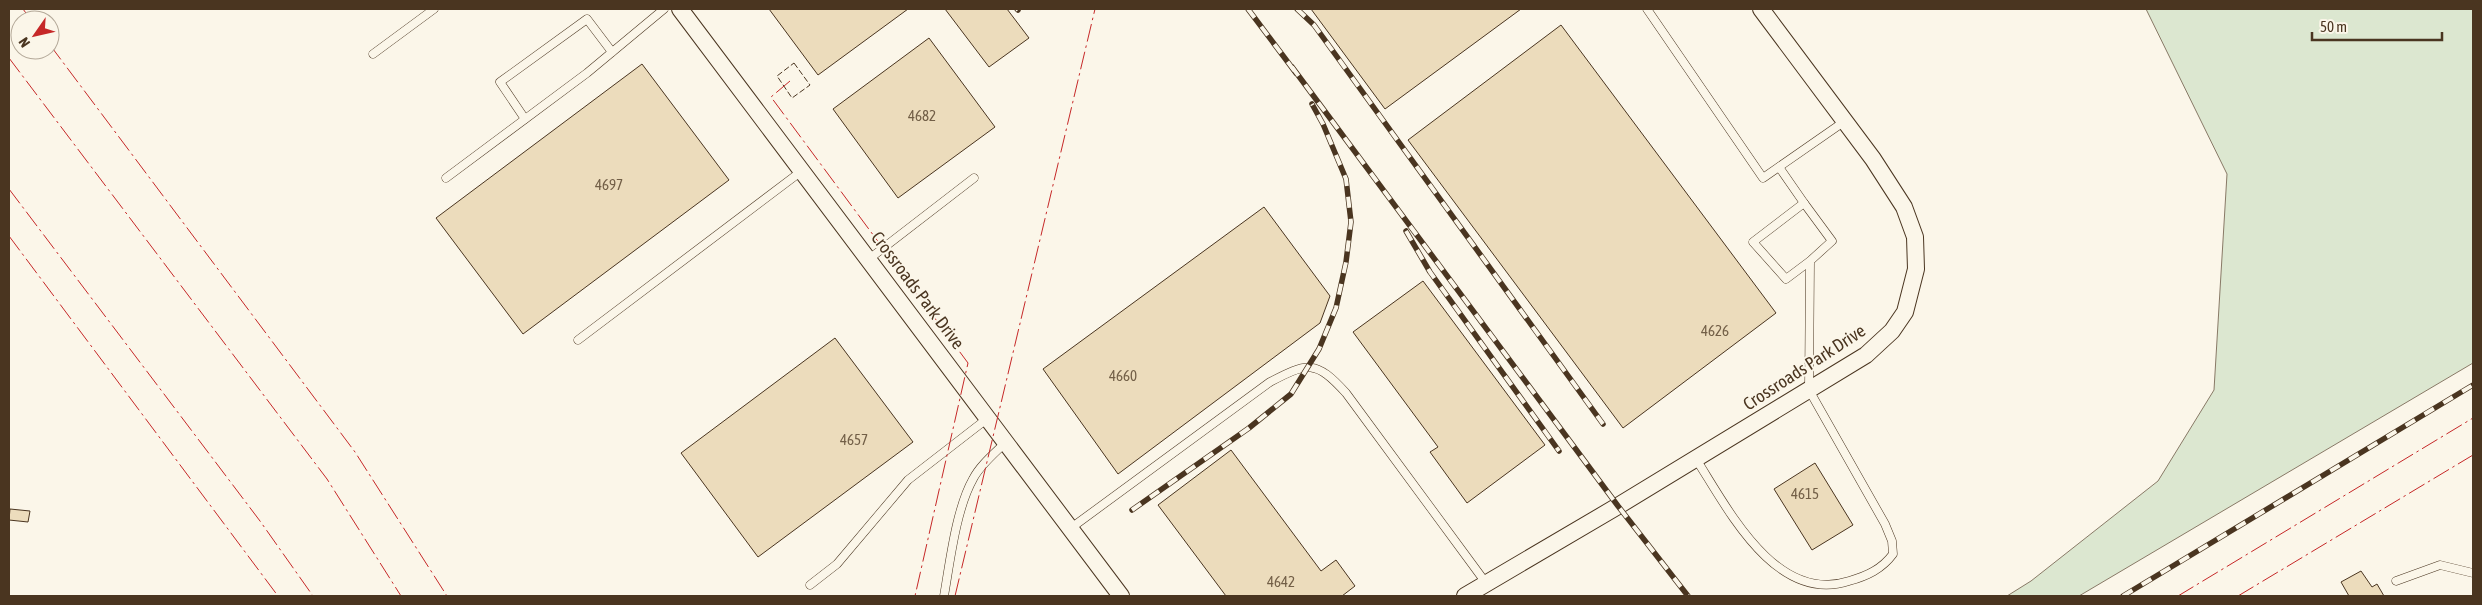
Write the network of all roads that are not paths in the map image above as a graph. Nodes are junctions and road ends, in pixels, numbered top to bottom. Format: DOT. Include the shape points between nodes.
graph roads {
  1 [pos="434,9"];
  2 [pos="664,9"];
  3 [pos="680,9"];
  4 [pos="1647,9"];
  5 [pos="1761,9"];
  6 [pos="612,52"];
  7 [pos="373,54"];
  8 [pos="525,119"];
  9 [pos="1845,121"];
  10 [pos="1779,167"];
  11 [pos="803,170"];
  12 [pos="446,178"];
  13 [pos="974,178"];
  14 [pos="1804,203"];
  15 [pos="869,258"];
  16 [pos="1810,261"];
  17 [pos="578,340"];
  18 [pos="1809,390"];
  19 [pos="988,418"];
  20 [pos="1006,442"];
  21 [pos="1696,459"];
  22 [pos="1071,528"];
  23 [pos="2473,573"];
  24 [pos="2396,581"];
  25 [pos="1486,583"];
  26 [pos="810,585"];
  27 [pos="1115,593"];
  28 [pos="944,596"];
  29 [pos="1465,596"];
  1 -- 7 [label="lane"];
  2 -- 6 [label="lane"];
  3 -- 11 [label="street, Crossroads Park Drive"];
  4 -- 10 [label="lane" via="1763,178"];
  5 -- 9 [label="street, Crossroads Park Drive"];
  6 -- 8 [label="lane"];
  6 -- 8 [label="lane" via="587,19 500,82"];
  8 -- 12 [label="lane"];
  9 -- 10 [label="lane"];
  9 -- 18 [label="street, Crossroads Park Drive" via="1904,207 1915,237 1916,269 1904,312 1892,332 1866,355"];
  10 -- 14 [label="lane"];
  11 -- 15 [label="street, Crossroads Park Drive"];
  11 -- 17 [label="lane"];
  13 -- 15 [label="lane"];
  14 -- 16 [label="lane" via="1832,241"];
  14 -- 16 [label="lane" via="1753,242 1786,279"];
  15 -- 19 [label="street, Crossroads Park Drive"];
  16 -- 18 [label="lane"];
  18 -- 21 [label="street, Crossroads Park Drive"];
  18 -- 21 [label="lane" via="1888,532 1894,554 1884,566 1840,584 1806,584 1780,570 1732,516"];
  19 -- 20 [label="street, Crossroads Park Drive"];
  19 -- 26 [label="lane" via="908,480 836,564"];
  20 -- 22 [label="street, Crossroads Park Drive"];
  20 -- 28 [label="lane" via="972,479 957,530"];
  21 -- 25 [label="street, Crossroads Park Drive"];
  22 -- 25 [label="lane" via="1270,382 1292,370 1308,366 1333,379 1346,393"];
  22 -- 27 [label="street, Crossroads Park Drive"];
  23 -- 24 [label="lane" via="2440,565"];
  25 -- 29 [label="street, Crossroads Park Drive"];
}
